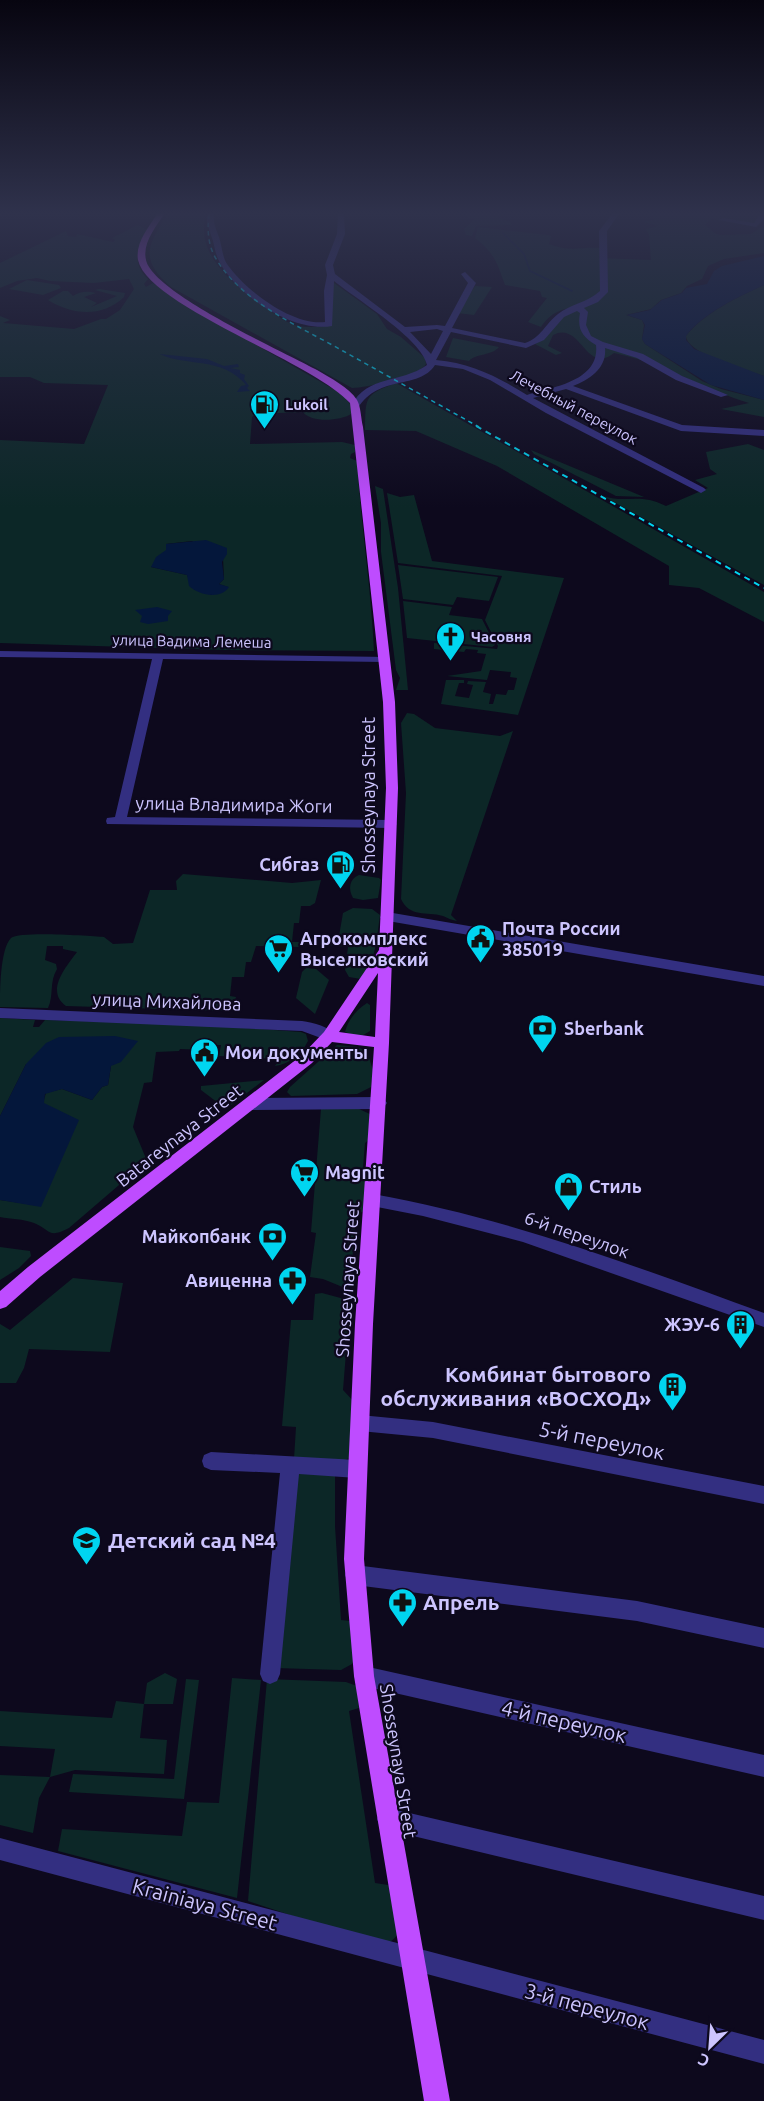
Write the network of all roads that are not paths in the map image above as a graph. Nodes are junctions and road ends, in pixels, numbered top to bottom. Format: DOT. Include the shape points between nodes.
graph roads {
  1 [pos="206,312"];
  2 [pos="280,312"];
  3 [pos="329,312"];
  4 [pos="379,312"];
  5 [pos="456,312"];
  6 [pos="567,312"];
  7 [pos="584,312"];
  8 [pos="447,329"];
  9 [pos="401,330"];
  10 [pos="600,344"];
  11 [pos="431,360"];
  12 [pos="566,386"];
  13 [pos="339,387"];
  14 [pos="369,388"];
  15 [pos="724,395"];
  16 [pos="525,398"];
  17 [pos="355,406"];
  18 [pos="764,433"];
  19 [pos="701,489"];
  20 [pos="0,654"];
  21 [pos="158,656"];
  22 [pos="384,658"];
  23 [pos="391,824"];
  24 [pos="387,917"];
  25 [pos="384,952"];
  26 [pos="764,981"];
  27 [pos="0,1013"];
  28 [pos="329,1036"];
  29 [pos="382,1043"];
  30 [pos="379,1103"];
  31 [pos="251,1104"];
  32 [pos="373,1200"];
  33 [pos="0,1302"];
  34 [pos="764,1320"];
  35 [pos="360,1423"];
  36 [pos="211,1461"];
  37 [pos="290,1465"];
  38 [pos="357,1468"];
  39 [pos="764,1495"];
  40 [pos="355,1575"];
  41 [pos="764,1638"];
  42 [pos="270,1674"];
  43 [pos="364,1676"];
  44 [pos="764,1766"];
  45 [pos="388,1819"];
  46 [pos="0,1849"];
  47 [pos="764,1908"];
  48 [pos="411,1959"];
  49 [pos="764,2052"];
  50 [pos="437,2101"];
  1 -- 13 [label="main road"];
  2 -- 3 [label="street" via="299,323 316,326 330,324"];
  4 -- 9 [label="street"];
  5 -- 8 [label="street"];
  6 -- 8 [label="street" via="538,343 526,346"];
  7 -- 10 [label="street" via="584,333"];
  8 -- 9 [label="street"];
  8 -- 11 [label="street"];
  9 -- 11 [label="street"];
  10 -- 12 [label="street" via="603,354 599,366"];
  10 -- 15 [label="street" via="640,356 679,378"];
  11 -- 14 [label="street" via="428,369 417,375"];
  11 -- 16 [label="street, Лечебный переулок" via="478,369"];
  12 -- 16 [label="street"];
  12 -- 18 [label="street" via="681,428"];
  13 -- 14 [label="street"];
  13 -- 17 [label="main road"];
  14 -- 17 [label="street"];
  16 -- 19 [label="street, Лечебный переулок"];
  17 -- 22 [label="main road, Shosseynaya Street"];
  20 -- 21 [label="street, улица Вадима Лемеша"];
  21 -- 22 [label="street, улица Вадима Лемеша"];
  21 -- 23 [label="street, улица Владимира Жоги" via="116,821"];
  22 -- 23 [label="main road, Shosseynaya Street" via="389,702"];
  23 -- 24 [label="main road, Shosseynaya Street"];
  24 -- 25 [label="main road, Shosseynaya Street"];
  24 -- 26 [label="street"];
  25 -- 28 [label="main road, Batareynaya Street"];
  25 -- 29 [label="main road, Shosseynaya Street"];
  27 -- 28 [label="street, улица Михайлова" via="302,1026"];
  28 -- 29 [label="main road"];
  28 -- 31 [label="main road, Batareynaya Street"];
  29 -- 30 [label="main road, Shosseynaya Street"];
  30 -- 31 [label="street"];
  30 -- 32 [label="main road, Shosseynaya Street"];
  31 -- 33 [label="main road, Batareynaya Street"];
  32 -- 34 [label="street, 6-й переулок" via="415,1206 527,1237"];
  32 -- 35 [label="main road, Shosseynaya Street"];
  35 -- 38 [label="main road, Shosseynaya Street"];
  35 -- 39 [label="street, 5-й переулок" via="433,1430"];
  36 -- 37 [label="street"];
  37 -- 38 [label="street"];
  37 -- 42 [label="street"];
  38 -- 40 [label="main road, Shosseynaya Street"];
  40 -- 41 [label="street" via="637,1611"];
  40 -- 43 [label="main road, Shosseynaya Street"];
  43 -- 44 [label="street, 4-й переулок"];
  43 -- 45 [label="main road, Shosseynaya Street"];
  45 -- 47 [label="street"];
  45 -- 48 [label="main road, Shosseynaya Street"];
  46 -- 48 [label="street, Krainiaya Street"];
  48 -- 49 [label="street, 3-й переулок"];
  48 -- 50 [label="main road, Shosseynaya Street"];
}
